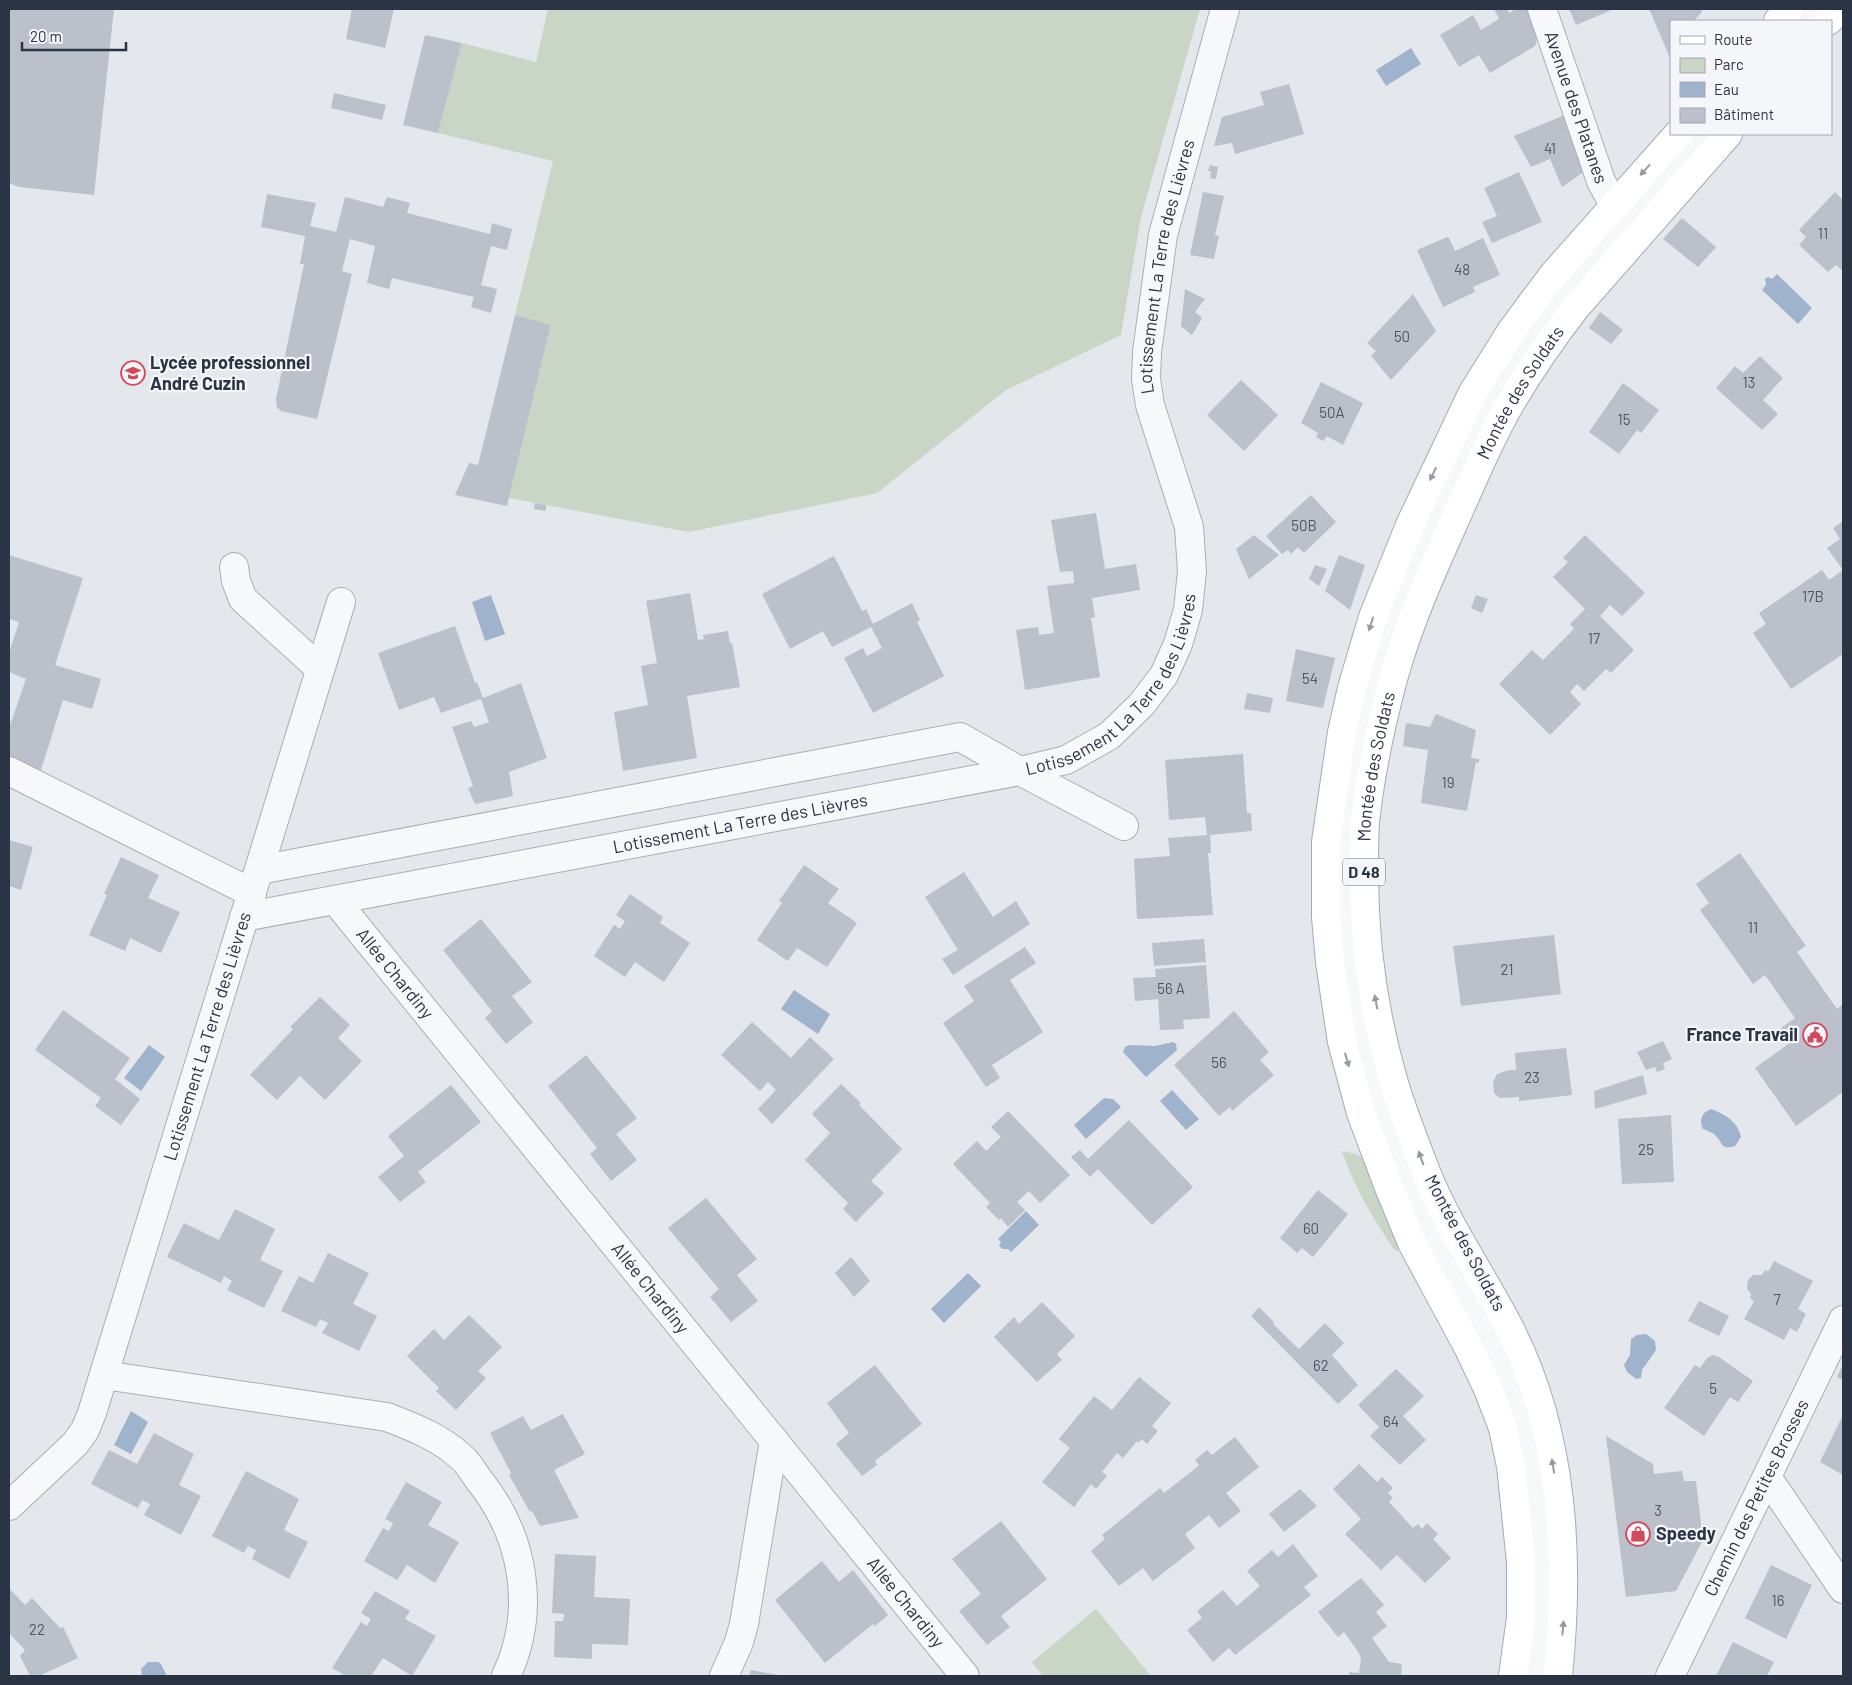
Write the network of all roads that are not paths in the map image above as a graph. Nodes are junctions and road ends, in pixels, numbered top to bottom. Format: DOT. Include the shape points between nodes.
graph roads {
  1 [pos="1225,9"];
  2 [pos="1542,9"];
  3 [pos="1789,9"];
  4 [pos="1813,9"];
  5 [pos="1841,9"];
  6 [pos="1779,20"];
  7 [pos="1803,20"];
  8 [pos="1829,20"];
  9 [pos="1677,135"];
  10 [pos="1700,135"];
  11 [pos="1727,135"];
  12 [pos="1614,204"];
  13 [pos="234,567"];
  14 [pos="340,602"];
  15 [pos="320,669"];
  16 [pos="9,771"];
  17 [pos="1020,771"];
  18 [pos="1124,826"];
  19 [pos="252,894"];
  20 [pos="335,900"];
  21 [pos="1843,1320"];
  22 [pos="104,1375"];
  23 [pos="774,1440"];
  24 [pos="1767,1477"];
  25 [pos="9,1506"];
  26 [pos="1843,1590"];
  27 [pos="506,1676"];
  28 [pos="724,1676"];
  29 [pos="965,1676"];
  30 [pos="1513,1676"];
  31 [pos="1538,1676"];
  32 [pos="1558,1676"];
  33 [pos="1670,1676"];
  1 -- 17 [label="street, Lotissement La Terre des Lièvres" via="1163,235 1146,379 1150,405 1189,527 1192,571 1188,610 1164,675 1136,711 1109,736 1066,760"];
  2 -- 12 [label="street, Avenue des Platanes" via="1601,181"];
  3 -- 6 [label="main road"];
  4 -- 7 [label="street"];
  5 -- 8 [label="main road"];
  9 -- 12 [label="main road, D 48, one-way"];
  10 -- 31 [label="street" via="1560,295 1514,358 1464,448 1411,567 1384,641 1358,744 1346,820 1343,917 1346,950 1375,1090 1429,1230 1489,1338 1524,1422 1533,1464 1543,1564 1543,1626"];
  32 -- 11 [label="main road, Montée des Soldats / D 48, one-way" via="1564,1623 1564,1565 1560,1513 1544,1416 1510,1328 1443,1210 1394,1083 1374,998 1367,947 1365,823 1378,745 1403,646 1434,566 1510,405 1576,307"];
  12 -- 30 [label="main road, D 48, one-way" via="1512,330 1472,394 1410,525 1373,617 1352,688 1342,732 1326,842 1330,962 1342,1042 1362,1113 1412,1243 1488,1389 1503,1428 1512,1466 1521,1562 1521,1618"];
  13 -- 15 [label="street" via="244,599"];
  14 -- 15 [label="street"];
  15 -- 19 [label="street"];
  16 -- 19 [label="street, Lotissement La Terre des Lièvres"];
  17 -- 18 [label="street"];
  17 -- 19 [label="street" via="960,737"];
  17 -- 20 [label="street, Lotissement La Terre des Lièvres"];
  19 -- 20 [label="street, Lotissement La Terre des Lièvres"];
  19 -- 22 [label="street, Lotissement La Terre des Lièvres"];
  20 -- 23 [label="street, Allée Chardiny"];
  21 -- 24 [label="street, Chemin des Petites Brosses"];
  22 -- 25 [label="street, Lotissement La Terre des Lièvres" via="85,1430 75,1444"];
  22 -- 27 [label="street" via="387,1417 428,1434 461,1456 486,1488 506,1522 521,1567 524,1613"];
  23 -- 28 [label="street" via="744,1624"];
  23 -- 29 [label="street, Allée Chardiny"];
  24 -- 26 [label="street"];
  24 -- 33 [label="street, Chemin des Petites Brosses"];
}
